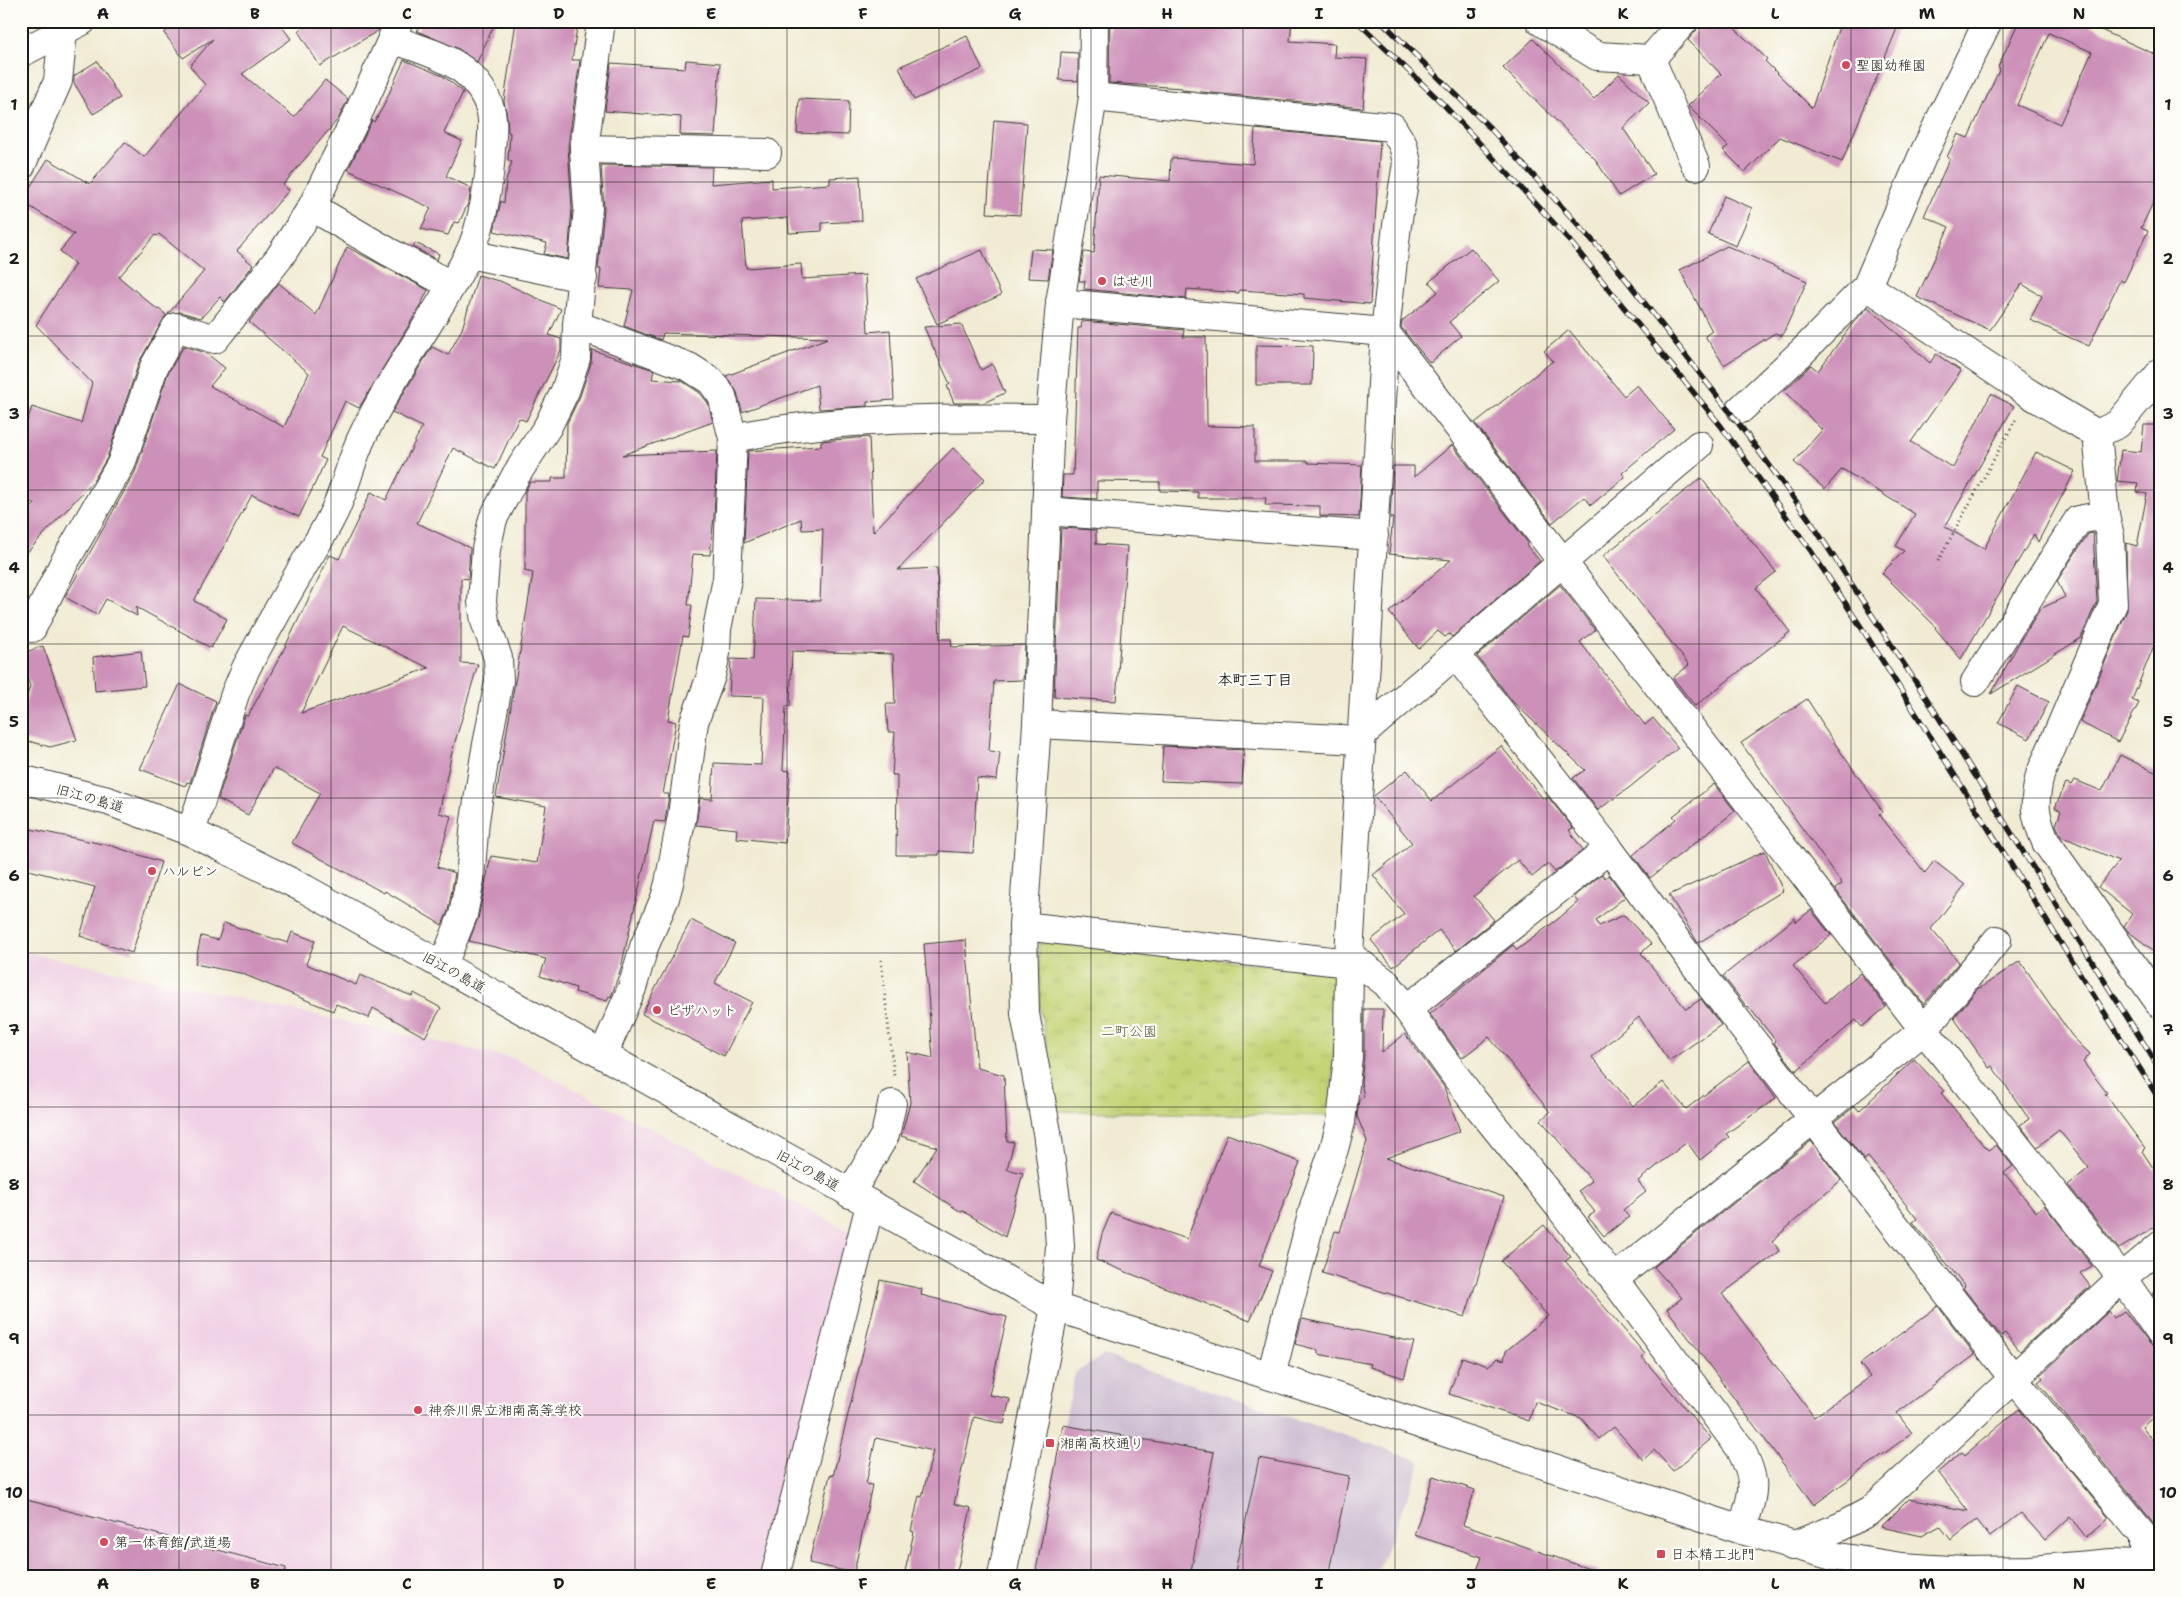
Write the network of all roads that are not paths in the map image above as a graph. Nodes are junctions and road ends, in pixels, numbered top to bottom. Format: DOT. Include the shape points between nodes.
graph roads {
  1 [pos="601,21"];
  2 [pos="1094,21"];
  3 [pos="1540,21"];
  4 [pos="1684,21"];
  5 [pos="1988,21"];
  6 [pos="68,25"];
  7 [pos="395,30"];
  8 [pos="21,53"];
  9 [pos="1651,59"];
  10 [pos="1092,97"];
  11 [pos="584,149"];
  12 [pos="768,153"];
  13 [pos="21,166"];
  14 [pos="1696,166"];
  15 [pos="312,207"];
  16 [pos="469,254"];
  17 [pos="583,278"];
  18 [pos="451,285"];
  19 [pos="1867,286"];
  20 [pos="1060,303"];
  21 [pos="577,325"];
  22 [pos="1385,332"];
  23 [pos="2161,372"];
  24 [pos="1741,409"];
  25 [pos="1050,419"];
  26 [pos="2097,434"];
  27 [pos="733,438"];
  28 [pos="1700,445"];
  29 [pos="1046,510"];
  30 [pos="2105,515"];
  31 [pos="1374,536"];
  32 [pos="1562,564"];
  33 [pos="21,617"];
  34 [pos="1455,654"];
  35 [pos="1975,682"];
  36 [pos="1037,724"];
  37 [pos="1361,738"];
  38 [pos="21,779"];
  39 [pos="191,832"];
  40 [pos="1609,849"];
  41 [pos="1023,926"];
  42 [pos="1997,940"];
  43 [pos="1349,959"];
  44 [pos="443,966"];
  45 [pos="2161,1005"];
  46 [pos="1407,1009"];
  47 [pos="1924,1030"];
  48 [pos="603,1055"];
  49 [pos="892,1104"];
  50 [pos="1814,1120"];
  51 [pos="860,1199"];
  52 [pos="2161,1245"];
  53 [pos="2122,1278"];
  54 [pos="1614,1279"];
  55 [pos="1055,1307"];
  56 [pos="2161,1334"];
  57 [pos="1271,1376"];
  58 [pos="2013,1378"];
  59 [pos="1742,1530"];
  60 [pos="1792,1546"];
  61 [pos="2152,1564"];
  62 [pos="775,1576"];
  63 [pos="1002,1576"];
  1 -- 11 [label="street"];
  2 -- 10 [label="street"];
  3 -- 9 [label="street" via="1597,56"];
  4 -- 9 [label="street"];
  5 -- 19 [label="street" via="1922,157"];
  6 -- 8 [label="street"];
  6 -- 13 [label="street" via="58,80"];
  7 -- 15 [label="street"];
  7 -- 16 [label="street" via="470,74 490,108 491,172"];
  9 -- 14 [label="street"];
  10 -- 20 [label="street"];
  10 -- 22 [label="street" via="1392,127 1403,145 1407,163"];
  11 -- 12 [label="street"];
  11 -- 17 [label="street" via="588,208"];
  15 -- 18 [label="street"];
  15 -- 33 [label="street" via="280,258 215,338 176,326 154,367 121,464 64,563 32,628"];
  16 -- 17 [label="street"];
  16 -- 18 [label="street"];
  17 -- 21 [label="street"];
  18 -- 39 [label="street" via="362,436 345,490 332,518 246,668"];
  19 -- 24 [label="street"];
  19 -- 26 [label="street" via="2030,394"];
  20 -- 22 [label="street"];
  20 -- 25 [label="street"];
  21 -- 27 [label="street" via="689,367 710,381 722,396"];
  21 -- 44 [label="street" via="576,358 565,391 493,518 486,549 482,602 498,658 500,681 484,764 463,915"];
  22 -- 31 [label="street"];
  22 -- 32 [label="street"];
  23 -- 26 [label="street" via="2118,424"];
  25 -- 27 [label="street" via="854,421"];
  25 -- 29 [label="street"];
  26 -- 30 [label="street"];
  27 -- 48 [label="street" via="727,579 711,676 694,722 682,816 669,883 632,988"];
  28 -- 32 [label="street"];
  29 -- 31 [label="street"];
  29 -- 36 [label="street"];
  30 -- 35 [label="street" via="2078,520"];
  30 -- 45 [label="street" via="2110,536 2113,604 2040,775 2035,797 2036,819 2046,842"];
  31 -- 37 [label="street"];
  32 -- 34 [label="street"];
  32 -- 47 [label="street" via="1702,740"];
  34 -- 37 [label="street"];
  34 -- 40 [label="street"];
  36 -- 37 [label="street"];
  36 -- 41 [label="street"];
  37 -- 43 [label="street"];
  38 -- 39 [label="street, 旧江の島道" via="108,801"];
  39 -- 44 [label="street, 旧江の島道" via="305,889"];
  40 -- 46 [label="street"];
  40 -- 50 [label="street"];
  41 -- 43 [label="street"];
  41 -- 55 [label="street" via="1025,1014 1047,1132 1058,1215 1060,1246"];
  42 -- 47 [label="street"];
  43 -- 46 [label="street" via="1386,983"];
  43 -- 57 [label="street" via="1348,1056 1341,1122 1315,1203"];
  44 -- 48 [label="street, 旧江の島道"];
  46 -- 54 [label="street" via="1473,1100"];
  47 -- 50 [label="street"];
  47 -- 53 [label="street"];
  48 -- 51 [label="street, 旧江の島道"];
  49 -- 51 [label="street" via="885,1135"];
  50 -- 54 [label="street"];
  50 -- 58 [label="street"];
  51 -- 55 [label="street, 旧江の島道"];
  51 -- 62 [label="street"];
  52 -- 53 [label="street"];
  53 -- 56 [label="street"];
  53 -- 58 [label="street"];
  54 -- 59 [label="street" via="1740,1448 1752,1474 1752,1496"];
  55 -- 57 [label="street, 旧江の島道"];
  55 -- 63 [label="street"];
  57 -- 59 [label="street, 旧江の島道"];
  58 -- 60 [label="street" via="1870,1511"];
  58 -- 61 [label="street" via="2144,1536"];
  59 -- 60 [label="street, 旧江の島道"];
  60 -- 61 [label="street, 旧江の島道" via="1832,1556 1911,1568 1966,1571 2112,1563"];
}
